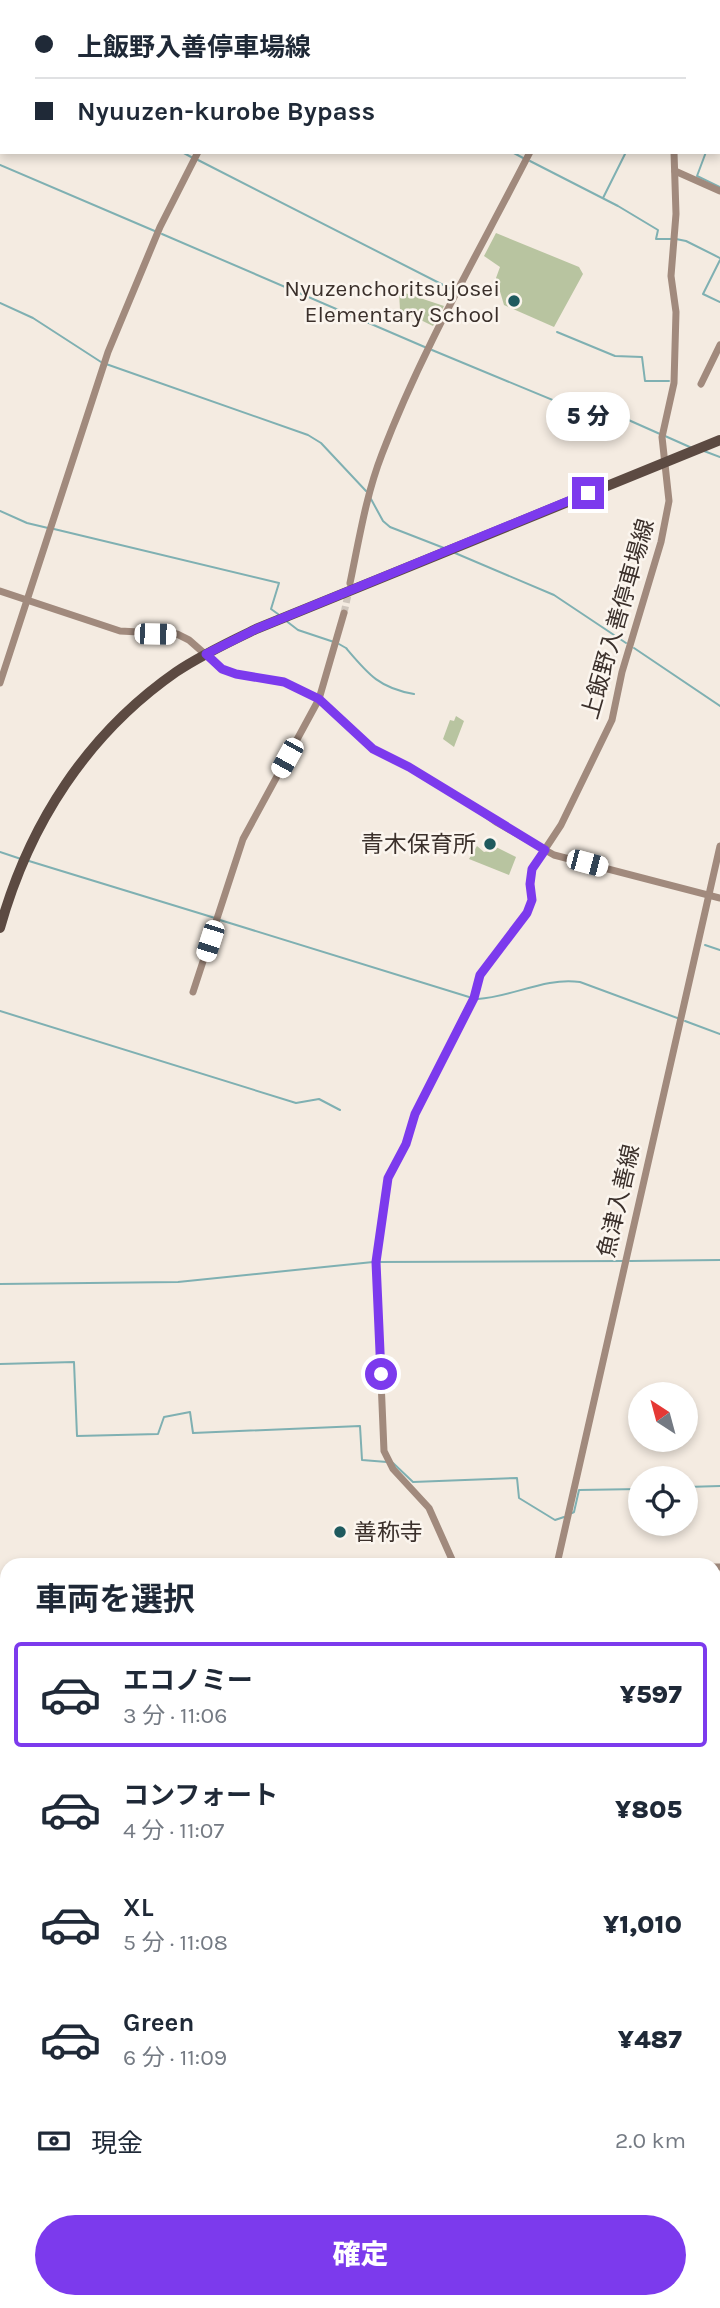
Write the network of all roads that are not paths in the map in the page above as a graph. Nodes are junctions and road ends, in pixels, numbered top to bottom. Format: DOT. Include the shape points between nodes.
graph roads {
  1 [pos="197,154"];
  2 [pos="529,154"];
  3 [pos="674,154"];
  4 [pos="675,171"];
  5 [pos="720,191"];
  6 [pos="720,345"];
  7 [pos="701,384"];
  8 [pos="720,440"];
  9 [pos="666,462"];
  10 [pos="350,583"];
  11 [pos="0,591"];
  12 [pos="26,600"];
  13 [pos="344,613"];
  14 [pos="206,654"];
  15 [pos="0,682"];
  16 [pos="319,699"];
  17 [pos="720,846"];
  18 [pos="545,850"];
  19 [pos="708,894"];
  20 [pos="720,898"];
  21 [pos="0,928"];
  22 [pos="193,992"];
  23 [pos="451,1558"];
  24 [pos="558,1558"];
  1 -- 12 [label="main road" via="160,227 108,352"];
  2 -- 10 [label="main road" via="430,343 382,454"];
  3 -- 4 [label="main road, 上飯野入善停車場線"];
  4 -- 5 [label="main road"];
  4 -- 9 [label="main road, 上飯野入善停車場線" via="671,276 676,312 674,383 662,437"];
  6 -- 7 [label="main road"];
  8 -- 9 [label="highway"];
  9 -- 14 [label="highway" via="256,629"];
  9 -- 18 [label="main road, 上飯野入善停車場線" via="668,512 612,720"];
  11 -- 12 [label="main road"];
  12 -- 14 [label="main road" via="120,631 177,634"];
  12 -- 15 [label="main road"];
  13 -- 16 [label="main road"];
  14 -- 16 [label="main road" via="222,669 284,682"];
  14 -- 21 [label="highway" via="144,697 82,759 37,830"];
  16 -- 18 [label="main road" via="373,749"];
  16 -- 22 [label="main road" via="243,839"];
  17 -- 19 [label="main road, 魚津入善線"];
  18 -- 19 [label="main road"];
  18 -- 23 [label="main road, 上飯野入善停車場線" via="532,869 532,900 527,913 480,975 474,998 415,1114 386,1186 376,1262 384,1451 393,1469 429,1508"];
  19 -- 20 [label="main road"];
  19 -- 24 [label="main road, 魚津入善線"];
}
